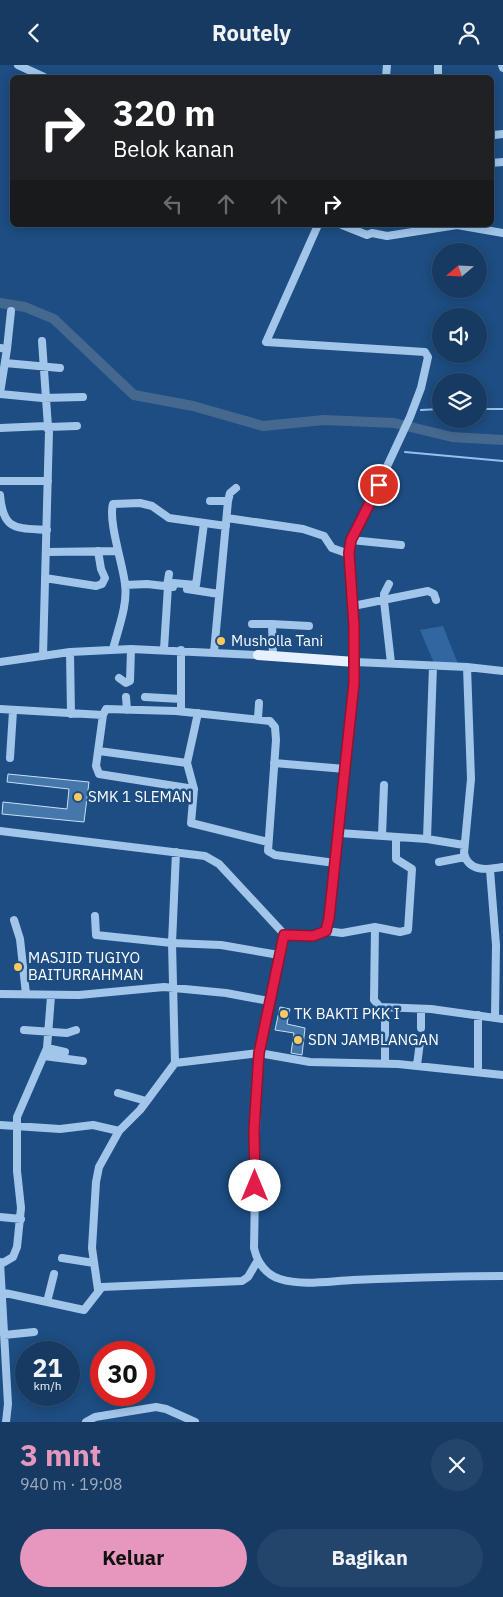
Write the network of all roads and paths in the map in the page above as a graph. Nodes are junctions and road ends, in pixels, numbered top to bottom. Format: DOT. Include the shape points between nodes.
graph roads {
  1 [pos="18,65"];
  2 [pos="40,75"];
  3 [pos="503,134"];
  4 [pos="494,135"];
  5 [pos="317,227"];
  6 [pos="346,227"];
  7 [pos="430,227"];
  8 [pos="475,227"];
  9 [pos="373,229"];
  10 [pos="503,233"];
  11 [pos="11,311"];
  12 [pos="42,341"];
  13 [pos="3,349"];
  14 [pos="5,363"];
  15 [pos="44,367"];
  16 [pos="60,368"];
  17 [pos="0,394"];
  18 [pos="83,397"];
  19 [pos="48,398"];
  20 [pos="77,426"];
  21 [pos="48,427"];
  22 [pos="0,428"];
  23 [pos="0,481"];
  24 [pos="48,481"];
  25 [pos="379,485"];
  26 [pos="236,488"];
  27 [pos="395,491"];
  28 [pos="0,495"];
  29 [pos="210,501"];
  30 [pos="228,501"];
  31 [pos="1,514"];
  32 [pos="226,522"];
  33 [pos="204,523"];
  34 [pos="47,530"];
  35 [pos="351,540"];
  36 [pos="401,545"];
  37 [pos="98,551"];
  38 [pos="118,551"];
  39 [pos="47,552"];
  40 [pos="349,553"];
  41 [pos="169,574"];
  42 [pos="45,579"];
  43 [pos="390,584"];
  44 [pos="125,585"];
  45 [pos="168,586"];
  46 [pos="219,594"];
  47 [pos="436,600"];
  48 [pos="384,601"];
  49 [pos="353,606"];
  50 [pos="272,624"];
  51 [pos="252,625"];
  52 [pos="309,626"];
  53 [pos="113,649"];
  54 [pos="131,649"];
  55 [pos="164,649"];
  56 [pos="182,650"];
  57 [pos="70,652"];
  58 [pos="214,652"];
  59 [pos="258,655"];
  60 [pos="43,656"];
  61 [pos="273,656"];
  62 [pos="0,662"];
  63 [pos="355,662"];
  64 [pos="391,663"];
  65 [pos="433,666"];
  66 [pos="467,667"];
  67 [pos="503,671"];
  68 [pos="119,678"];
  69 [pos="126,697"];
  70 [pos="145,697"];
  71 [pos="181,699"];
  72 [pos="259,703"];
  73 [pos="0,709"];
  74 [pos="127,710"];
  75 [pos="13,711"];
  76 [pos="181,711"];
  77 [pos="198,713"];
  78 [pos="71,714"];
  79 [pos="103,715"];
  80 [pos="258,718"];
  81 [pos="99,751"];
  82 [pos="10,758"];
  83 [pos="188,763"];
  84 [pos="274,763"];
  85 [pos="345,769"];
  86 [pos="384,785"];
  87 [pos="194,789"];
  88 [pos="0,831"];
  89 [pos="339,833"];
  90 [pos="382,836"];
  91 [pos="396,837"];
  92 [pos="427,839"];
  93 [pos="268,842"];
  94 [pos="464,845"];
  95 [pos="176,852"];
  96 [pos="465,857"];
  97 [pos="439,861"];
  98 [pos="335,863"];
  99 [pos="503,867"];
  100 [pos="490,870"];
  101 [pos="95,916"];
  102 [pos="14,920"];
  103 [pos="375,927"];
  104 [pos="326,931"];
  105 [pos="284,935"];
  106 [pos="172,943"];
  107 [pos="279,955"];
  108 [pos="172,988"];
  109 [pos="0,994"];
  110 [pos="26,994"];
  111 [pos="51,996"];
  112 [pos="269,1001"];
  113 [pos="385,1008"];
  114 [pos="421,1009"];
  115 [pos="478,1015"];
  116 [pos="499,1018"];
  117 [pos="421,1028"];
  118 [pos="24,1030"];
  119 [pos="76,1030"];
  120 [pos="49,1031"];
  121 [pos="420,1042"];
  122 [pos="45,1052"];
  123 [pos="65,1052"];
  124 [pos="259,1053"];
  125 [pos="84,1061"];
  126 [pos="175,1063"];
  127 [pos="385,1063"];
  128 [pos="418,1065"];
  129 [pos="478,1071"];
  130 [pos="503,1075"];
  131 [pos="118,1093"];
  132 [pos="146,1101"];
  133 [pos="0,1125"];
  134 [pos="17,1126"];
  135 [pos="119,1131"];
  136 [pos="0,1217"];
  137 [pos="21,1219"];
  138 [pos="62,1258"];
  139 [pos="258,1260"];
  140 [pos="1,1263"];
  141 [pos="94,1263"];
  142 [pos="54,1274"];
  143 [pos="503,1276"];
  144 [pos="98,1290"];
  145 [pos="0,1292"];
  146 [pos="47,1302"];
  147 [pos="2,1331"];
  148 [pos="34,1332"];
  149 [pos="3,1357"];
  150 [pos="4,1404"];
  151 [pos="6,1422"];
  152 [pos="86,1422"];
  153 [pos="195,1422"];
  1 -- 2 [label="street"];
  3 -- 4 [label="street"];
  5 -- 25 [label="street" via="266,342 425,352 428,357 410,417"];
  6 -- 9 [label="street" via="368,235"];
  7 -- 9 [label="street" via="387,235"];
  8 -- 10 [label="street"];
  11 -- 13 [label="street"];
  12 -- 15 [label="street"];
  13 -- 14 [label="street"];
  14 -- 15 [label="street"];
  14 -- 17 [label="street"];
  15 -- 16 [label="street"];
  15 -- 19 [label="street"];
  17 -- 19 [label="street"];
  18 -- 19 [label="street"];
  19 -- 21 [label="street"];
  20 -- 21 [label="street"];
  21 -- 22 [label="street"];
  21 -- 24 [label="street"];
  23 -- 24 [label="street"];
  24 -- 34 [label="street"];
  25 -- 27 [label="street"];
  25 -- 35 [label="street"];
  26 -- 30 [label="street"];
  28 -- 31 [label="street"];
  29 -- 30 [label="street"];
  30 -- 32 [label="street"];
  31 -- 34 [label="street" via="14,527"];
  32 -- 33 [label="street"];
  32 -- 40 [label="street" via="303,529 324,536 332,548"];
  32 -- 46 [label="street"];
  33 -- 38 [label="street" via="169,518 152,506 140,503 116,502 112,507"];
  33 -- 45 [label="street" via="196,585 173,583"];
  34 -- 39 [label="street"];
  35 -- 36 [label="street"];
  35 -- 40 [label="street"];
  37 -- 38 [label="street"];
  37 -- 39 [label="street"];
  37 -- 42 [label="street" via="105,577 102,584"];
  38 -- 44 [label="street"];
  39 -- 42 [label="street"];
  40 -- 49 [label="street"];
  41 -- 45 [label="street"];
  42 -- 60 [label="street"];
  43 -- 48 [label="street"];
  44 -- 45 [label="street"];
  44 -- 53 [label="street"];
  45 -- 46 [label="street"];
  45 -- 55 [label="street"];
  46 -- 58 [label="street"];
  47 -- 48 [label="street" via="428,591"];
  48 -- 49 [label="street"];
  48 -- 64 [label="street"];
  49 -- 63 [label="street"];
  50 -- 51 [label="street"];
  50 -- 52 [label="street"];
  50 -- 61 [label="street"];
  53 -- 54 [label="street"];
  53 -- 57 [label="street"];
  54 -- 55 [label="street"];
  54 -- 68 [label="street" via="130,681 126,683"];
  55 -- 56 [label="street"];
  56 -- 58 [label="street"];
  56 -- 71 [label="street"];
  57 -- 60 [label="street"];
  57 -- 78 [label="street"];
  58 -- 59 [label="street"];
  59 -- 61 [label="main road"];
  60 -- 62 [label="street"];
  61 -- 63 [label="main road"];
  63 -- 64 [label="street"];
  63 -- 85 [label="street"];
  64 -- 65 [label="street"];
  65 -- 66 [label="street"];
  65 -- 92 [label="street"];
  66 -- 67 [label="street"];
  66 -- 94 [label="street" via="471,779"];
  69 -- 74 [label="street"];
  70 -- 71 [label="street"];
  71 -- 76 [label="street"];
  72 -- 80 [label="street"];
  73 -- 75 [label="street"];
  74 -- 76 [label="street"];
  74 -- 79 [label="street" via="106,709"];
  75 -- 78 [label="street"];
  75 -- 82 [label="street"];
  76 -- 77 [label="street"];
  77 -- 80 [label="street"];
  77 -- 83 [label="street"];
  78 -- 79 [label="street"];
  79 -- 81 [label="street"];
  80 -- 84 [label="street" via="270,721 275,727"];
  81 -- 83 [label="street"];
  81 -- 87 [label="street" via="96,766 101,775"];
  83 -- 87 [label="street"];
  84 -- 85 [label="street"];
  84 -- 93 [label="street"];
  85 -- 89 [label="street"];
  86 -- 90 [label="street"];
  87 -- 93 [label="street" via="191,823"];
  88 -- 95 [label="street"];
  89 -- 90 [label="street"];
  89 -- 98 [label="street"];
  90 -- 91 [label="street"];
  91 -- 92 [label="street"];
  91 -- 103 [label="street" via="396,859 412,869 408,930 400,932"];
  92 -- 94 [label="street"];
  93 -- 98 [label="street" via="271,854"];
  94 -- 96 [label="street"];
  95 -- 105 [label="street" via="205,856 219,864"];
  95 -- 106 [label="street"];
  96 -- 97 [label="street"];
  96 -- 100 [label="street" via="474,867"];
  98 -- 104 [label="street"];
  99 -- 100 [label="street"];
  100 -- 116 [label="street"];
  101 -- 106 [label="street" via="96,935"];
  102 -- 110 [label="street" via="20,939"];
  103 -- 104 [label="street" via="342,933"];
  103 -- 113 [label="street" via="374,1000"];
  104 -- 105 [label="street" via="313,936"];
  105 -- 107 [label="street"];
  106 -- 107 [label="street" via="221,945"];
  106 -- 108 [label="street"];
  107 -- 112 [label="street"];
  108 -- 111 [label="street"];
  108 -- 112 [label="street"];
  108 -- 126 [label="street"];
  109 -- 110 [label="street"];
  110 -- 111 [label="street"];
  111 -- 120 [label="street"];
  112 -- 124 [label="street"];
  113 -- 114 [label="street"];
  113 -- 127 [label="street"];
  114 -- 115 [label="street"];
  114 -- 117 [label="street"];
  115 -- 116 [label="street"];
  115 -- 129 [label="street"];
  118 -- 120 [label="street"];
  119 -- 120 [label="street" via="67,1033"];
  120 -- 122 [label="street"];
  121 -- 128 [label="street"];
  122 -- 123 [label="street"];
  122 -- 125 [label="street"];
  122 -- 134 [label="street" via="20,1109"];
  124 -- 126 [label="street"];
  124 -- 127 [label="street" via="310,1062"];
  124 -- 139 [label="street" via="254,1130 254,1249"];
  126 -- 132 [label="street"];
  127 -- 128 [label="street"];
  128 -- 129 [label="street"];
  129 -- 130 [label="street"];
  131 -- 132 [label="street"];
  132 -- 135 [label="street"];
  133 -- 134 [label="street"];
  134 -- 135 [label="street" via="60,1129 93,1125"];
  134 -- 137 [label="street"];
  135 -- 141 [label="street" via="102,1161 96,1182"];
  136 -- 137 [label="street"];
  137 -- 140 [label="street" via="15,1255"];
  138 -- 141 [label="street"];
  139 -- 143 [label="street" via="267,1272 279,1279 309,1282 437,1275"];
  139 -- 144 [label="street" via="242,1281 107,1286"];
  140 -- 145 [label="street"];
  141 -- 144 [label="street"];
  142 -- 146 [label="street"];
  144 -- 146 [label="street" via="84,1310"];
  145 -- 146 [label="street"];
  145 -- 147 [label="street"];
  147 -- 148 [label="street"];
  147 -- 149 [label="street"];
  149 -- 150 [label="street"];
  150 -- 151 [label="street"];
  152 -- 153 [label="street" via="96,1417 156,1407"];
}
